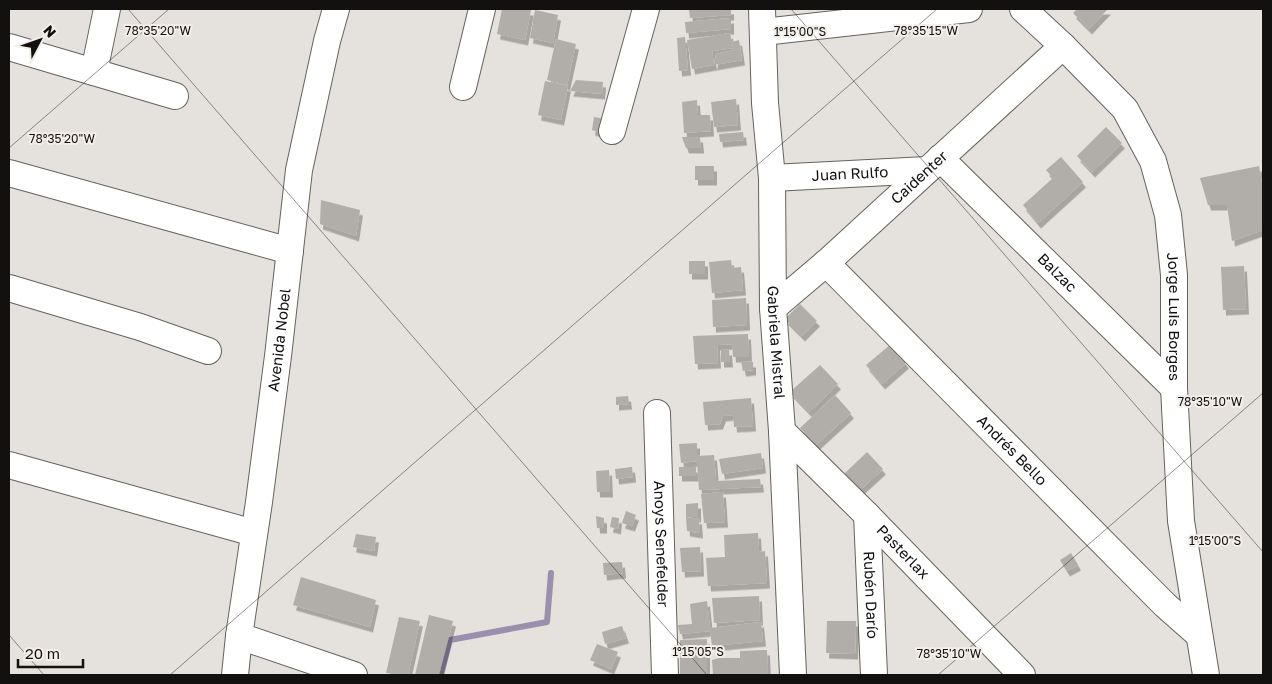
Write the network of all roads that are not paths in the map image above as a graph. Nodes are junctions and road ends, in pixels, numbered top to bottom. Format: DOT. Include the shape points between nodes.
graph roads {
  1 [pos="107,9"];
  2 [pos="336,9"];
  3 [pos="482,9"];
  4 [pos="646,9"];
  5 [pos="969,9"];
  6 [pos="1023,9"];
  7 [pos="762,20"];
  8 [pos="1063,46"];
  9 [pos="9,48"];
  10 [pos="94,72"];
  11 [pos="463,87"];
  12 [pos="175,96"];
  13 [pos="612,131"];
  14 [pos="934,164"];
  15 [pos="9,173"];
  16 [pos="772,178"];
  17 [pos="290,251"];
  18 [pos="826,262"];
  19 [pos="9,288"];
  20 [pos="773,308"];
  21 [pos="208,351"];
  22 [pos="1174,388"];
  23 [pos="657,413"];
  24 [pos="782,431"];
  25 [pos="9,465"];
  26 [pos="867,515"];
  27 [pos="254,533"];
  28 [pos="1199,635"];
  29 [pos="238,636"];
  30 [pos="236,675"];
  31 [pos="354,675"];
  32 [pos="664,675"];
  33 [pos="793,675"];
  34 [pos="874,675"];
  35 [pos="1022,675"];
  36 [pos="1206,675"];
  1 -- 10 [label="street"];
  2 -- 17 [label="street, Avenida Nobel" via="299,170"];
  3 -- 11 [label="street"];
  4 -- 13 [label="street"];
  5 -- 7 [label="street"];
  6 -- 8 [label="street, Jorge Luis Borges"];
  7 -- 16 [label="street, Gabriela Mistral"];
  8 -- 14 [label="street, Caidenter"];
  8 -- 22 [label="street, Jorge Luis Borges" via="1125,109 1153,160 1168,215 1174,275"];
  9 -- 10 [label="street"];
  10 -- 12 [label="street"];
  14 -- 16 [label="street, Juan Rulfo"];
  14 -- 18 [label="street, Caidenter"];
  14 -- 22 [label="street, Balzac"];
  15 -- 17 [label="street"];
  16 -- 20 [label="street, Gabriela Mistral"];
  17 -- 27 [label="street, Avenida Nobel"];
  18 -- 20 [label="street, Caidenter"];
  18 -- 28 [label="street, Andrés Bello" via="1158,598"];
  19 -- 21 [label="street"];
  20 -- 24 [label="street, Gabriela Mistral"];
  22 -- 28 [label="street, Jorge Luis Borges" via="1181,521"];
  23 -- 32 [label="street, Anoys Senefelder"];
  24 -- 26 [label="street, Pasterlax"];
  24 -- 33 [label="street, Gabriela Mistral"];
  25 -- 27 [label="street"];
  26 -- 34 [label="street, Rubén Darío"];
  26 -- 35 [label="street, Pasterlax"];
  27 -- 29 [label="street, Avenida Nobel"];
  28 -- 36 [label="street, Jorge Luis Borges"];
  29 -- 30 [label="street, Avenida Nobel"];
  29 -- 31 [label="street"];
}
